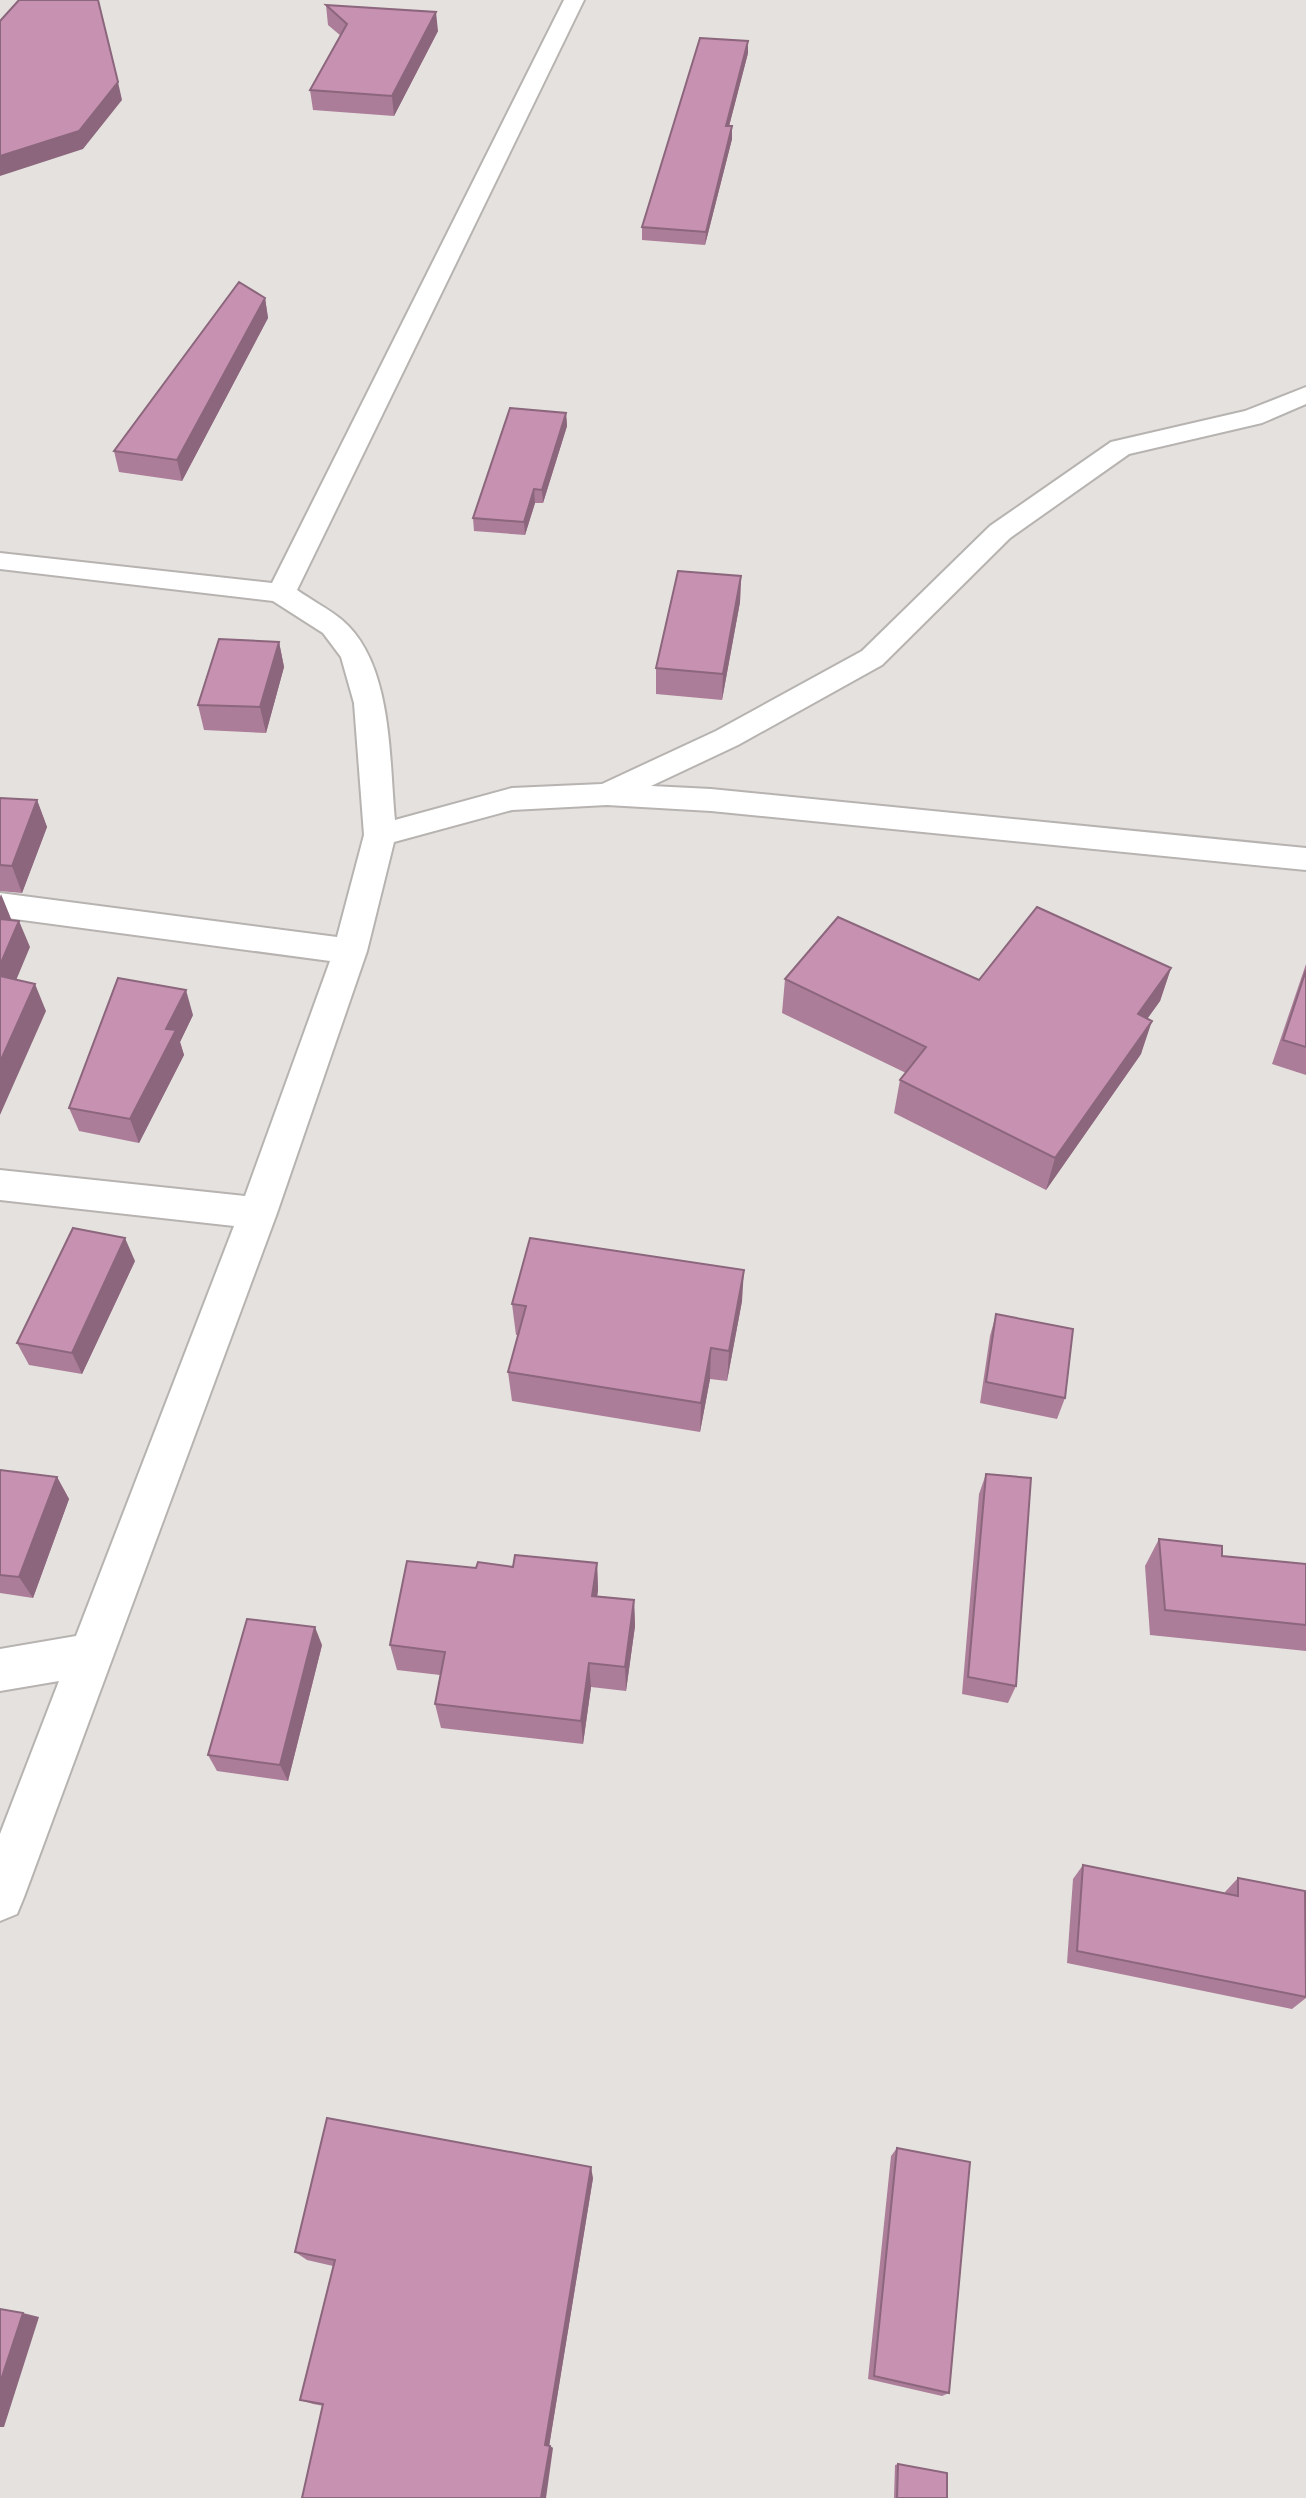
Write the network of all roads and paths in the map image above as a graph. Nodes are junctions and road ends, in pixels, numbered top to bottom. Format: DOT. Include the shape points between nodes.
graph roads {
  1 [pos="574,0"];
  2 [pos="1306,395"];
  3 [pos="0,561"];
  4 [pos="281,593"];
  5 [pos="607,794"];
  6 [pos="380,835"];
  7 [pos="1306,859"];
  8 [pos="0,905"];
  9 [pos="350,951"];
  10 [pos="0,1185"];
  11 [pos="258,1213"];
  12 [pos="93,1654"];
  13 [pos="0,1670"];
  14 [pos="0,1897"];
  1 -- 4 [label="street"];
  2 -- 5 [label="street" via="1253,418 1120,448 1000,531 872,658 727,738"];
  3 -- 4 [label="street"];
  4 -- 6 [label="street" via="333,627 355,656 369,703"];
  5 -- 6 [label="street" via="512,799"];
  5 -- 7 [label="street" via="711,800"];
  6 -- 9 [label="street"];
  8 -- 9 [label="street"];
  9 -- 11 [label="street"];
  10 -- 11 [label="street"];
  11 -- 12 [label="street"];
  12 -- 13 [label="street"];
  12 -- 14 [label="street"];
}
